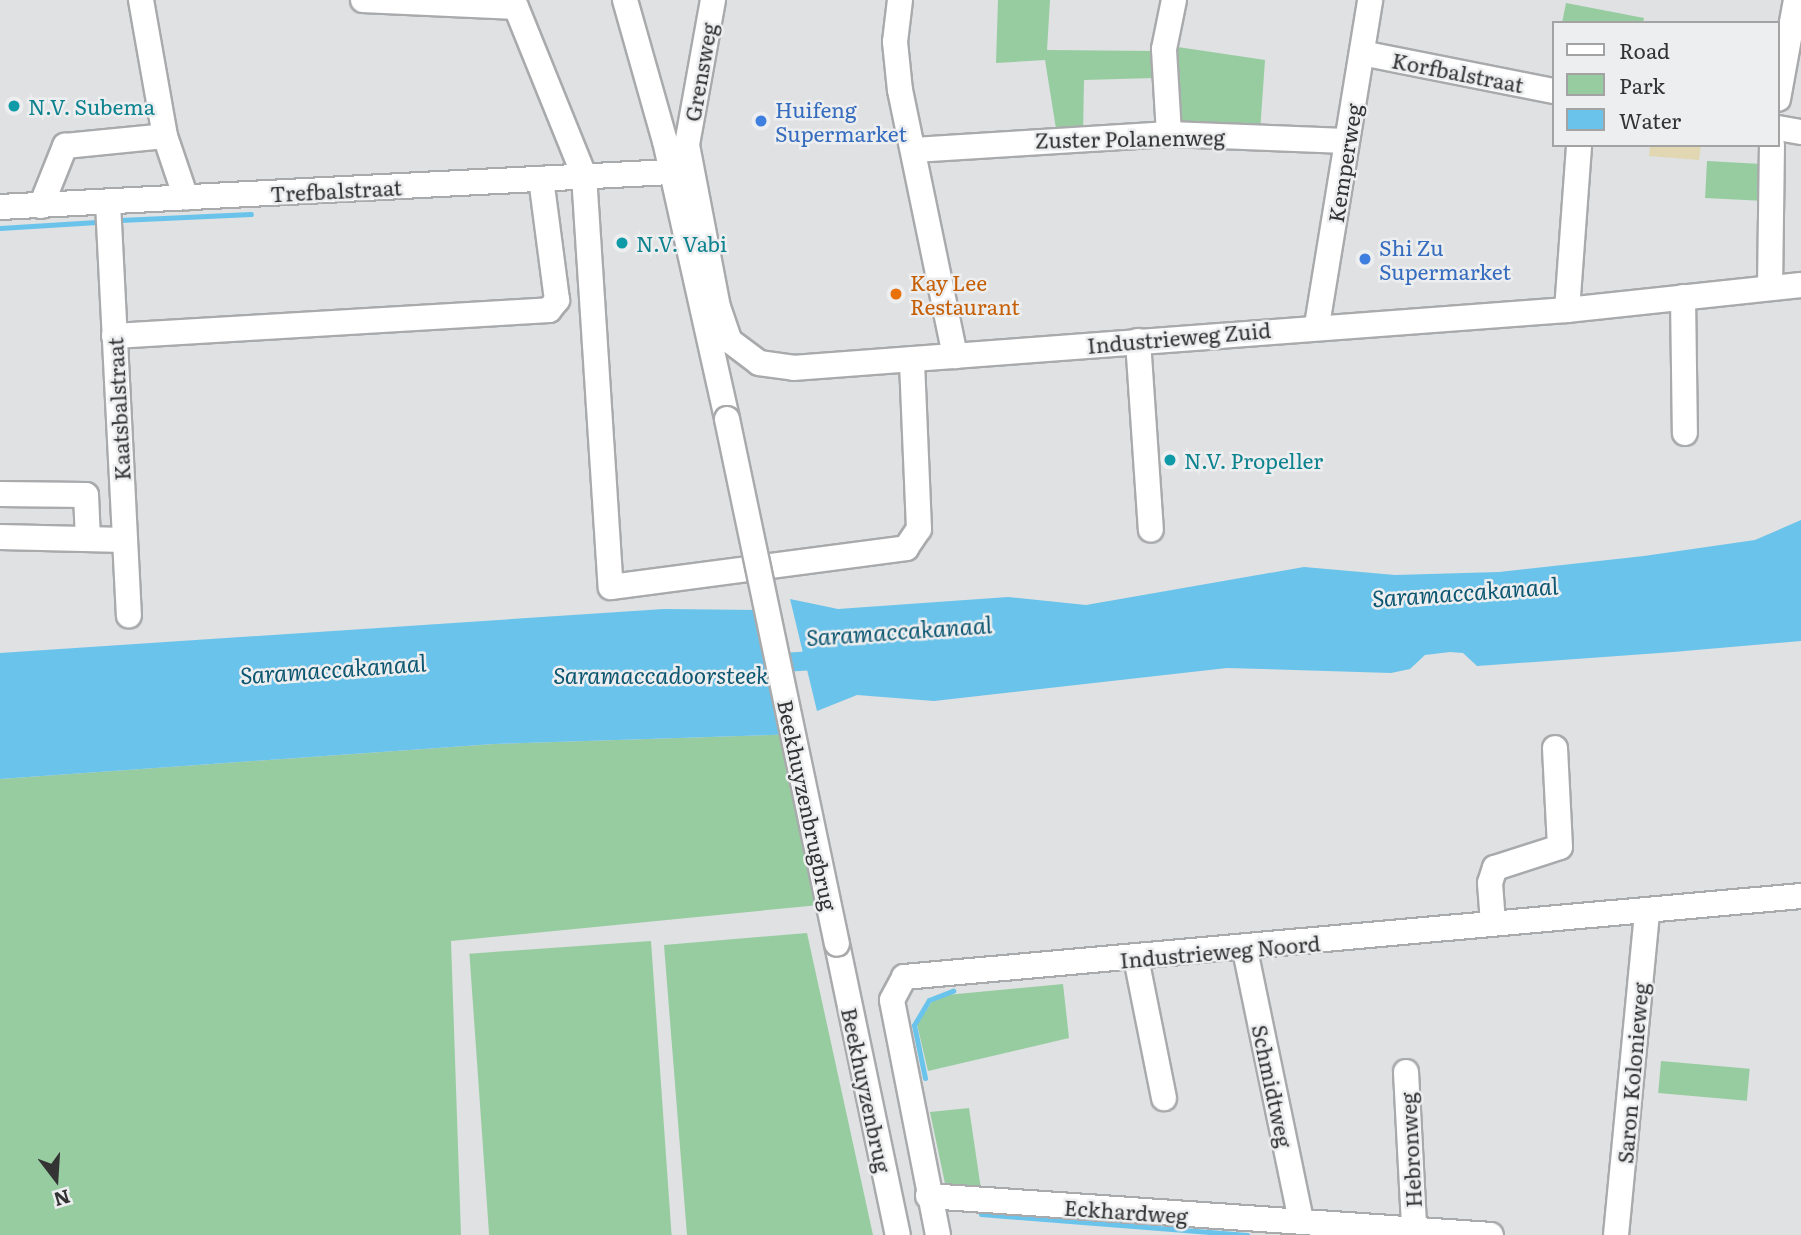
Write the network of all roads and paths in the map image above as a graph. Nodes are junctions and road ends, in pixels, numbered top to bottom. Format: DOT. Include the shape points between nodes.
graph roads {
  1 [pos="141,0"];
  2 [pos="363,0"];
  3 [pos="625,0"];
  4 [pos="713,0"];
  5 [pos="900,0"];
  6 [pos="1174,0"];
  7 [pos="1370,0"];
  8 [pos="1796,0"];
  9 [pos="1363,53"];
  10 [pos="1780,88"];
  11 [pos="1552,92"];
  12 [pos="1780,128"];
  13 [pos="1801,132"];
  14 [pos="1169,134"];
  15 [pos="164,136"];
  16 [pos="1346,141"];
  17 [pos="676,143"];
  18 [pos="1579,147"];
  19 [pos="1772,147"];
  20 [pos="914,149"];
  21 [pos="584,175"];
  22 [pos="541,179"];
  23 [pos="680,181"];
  24 [pos="186,198"];
  25 [pos="108,203"];
  26 [pos="41,206"];
  27 [pos="0,207"];
  28 [pos="1801,285"];
  29 [pos="1770,287"];
  30 [pos="1683,297"];
  31 [pos="1567,310"];
  32 [pos="1317,325"];
  33 [pos="114,336"];
  34 [pos="1138,341"];
  35 [pos="955,356"];
  36 [pos="912,359"];
  37 [pos="1685,433"];
  38 [pos="0,494"];
  39 [pos="1151,530"];
  40 [pos="0,537"];
  41 [pos="88,539"];
  42 [pos="125,540"];
  43 [pos="129,615"];
  44 [pos="1555,748"];
  45 [pos="1801,896"];
  46 [pos="1647,911"];
  47 [pos="1493,923"];
  48 [pos="837,944"];
  49 [pos="1245,950"];
  50 [pos="1136,958"];
  51 [pos="1406,1072"];
  52 [pos="1164,1098"];
  53 [pos="928,1196"];
  54 [pos="1301,1221"];
  55 [pos="1414,1227"];
  56 [pos="898,1235"];
  57 [pos="938,1235"];
  58 [pos="1491,1235"];
  59 [pos="1616,1235"];
  1 -- 15 [label="street"];
  2 -- 21 [label="street" via="514,5"];
  3 -- 17 [label="street"];
  4 -- 17 [label="street, Grensweg"];
  5 -- 20 [label="street" via="897,67"];
  6 -- 14 [label="street" via="1164,49"];
  7 -- 9 [label="street, Kemperweg"];
  8 -- 10 [label="street"];
  9 -- 11 [label="street, Korfbalstraat"];
  9 -- 16 [label="street, Kemperweg"];
  12 -- 13 [label="street"];
  14 -- 16 [label="street, Zuster Polanenweg"];
  14 -- 20 [label="street, Zuster Polanenweg"];
  15 -- 24 [label="street"];
  15 -- 26 [label="street" via="69,144"];
  16 -- 32 [label="street, Kemperweg"];
  17 -- 23 [label="street"];
  18 -- 31 [label="street"];
  19 -- 29 [label="street"];
  20 -- 35 [label="street"];
  21 -- 22 [label="street, Trefbalstraat"];
  21 -- 23 [label="street, Trefbalstraat"];
  21 -- 36 [label="street" via="614,589 906,548 919,529"];
  22 -- 24 [label="street, Trefbalstraat"];
  22 -- 33 [label="street" via="557,300 549,310"];
  23 -- 36 [label="street, Industrieweg Zuid" via="730,341 759,363 793,368"];
  23 -- 48 [label="street, Beekhuyzenbrugbrug, bridge"];
  24 -- 25 [label="street, Trefbalstraat"];
  25 -- 26 [label="street, Trefbalstraat"];
  25 -- 33 [label="street, Kaatsbalstraat"];
  26 -- 27 [label="street, Trefbalstraat"];
  28 -- 29 [label="street, Industrieweg Zuid"];
  29 -- 30 [label="street, Industrieweg Zuid"];
  30 -- 31 [label="street, Industrieweg Zuid"];
  30 -- 37 [label="street"];
  31 -- 32 [label="street, Industrieweg Zuid"];
  32 -- 34 [label="street, Industrieweg Zuid"];
  33 -- 42 [label="street, Kaatsbalstraat"];
  34 -- 35 [label="street, Industrieweg Zuid"];
  34 -- 39 [label="street"];
  35 -- 36 [label="street, Industrieweg Zuid"];
  38 -- 41 [label="street" via="86,495"];
  40 -- 41 [label="street"];
  41 -- 42 [label="street"];
  42 -- 43 [label="street, Kaatsbalstraat"];
  44 -- 47 [label="street" via="1560,848 1495,868 1490,883"];
  45 -- 46 [label="street, Industrieweg Noord"];
  46 -- 47 [label="street, Industrieweg Noord"];
  46 -- 59 [label="street, Saron Kolonieweg"];
  47 -- 49 [label="street, Industrieweg Noord"];
  48 -- 56 [label="street, Beekhuyzenbrug"];
  49 -- 50 [label="street, Industrieweg Noord"];
  49 -- 54 [label="street, Schmidtweg"];
  50 -- 52 [label="street"];
  50 -- 53 [label="street, Industrieweg Noord" via="922,974 899,982 892,1000"];
  51 -- 55 [label="street, Hebronweg"];
  53 -- 54 [label="street, Eckhardweg"];
  53 -- 57 [label="street, Industrieweg Noord"];
  54 -- 55 [label="street, Eckhardweg"];
  55 -- 58 [label="street, Eckhardweg"];
}
